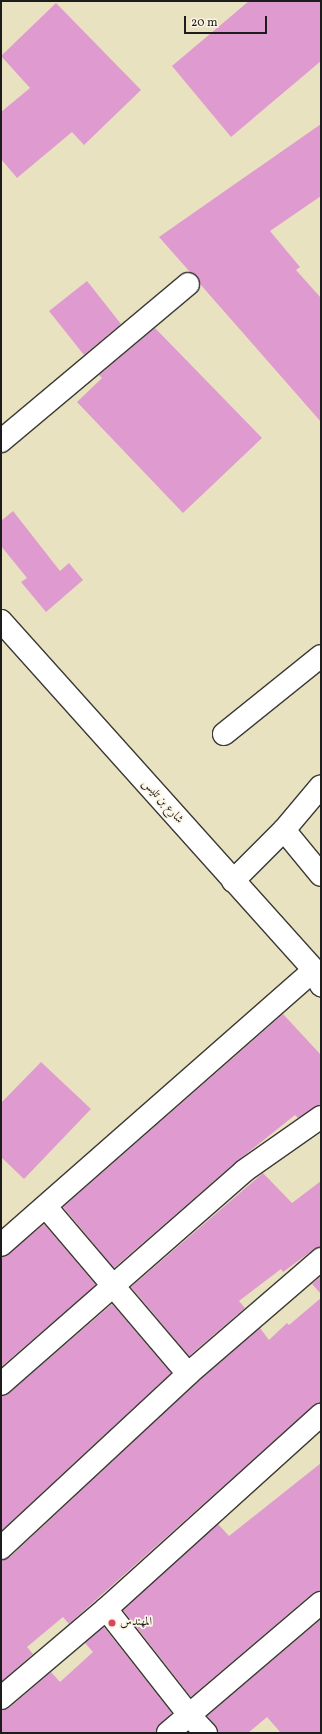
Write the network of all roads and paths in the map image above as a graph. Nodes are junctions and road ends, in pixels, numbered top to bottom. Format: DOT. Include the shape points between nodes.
graph roads {
  1 [pos="188,284"];
  2 [pos="1,441"];
  3 [pos="1,621"];
  4 [pos="321,656"];
  5 [pos="224,734"];
  6 [pos="321,786"];
  7 [pos="284,830"];
  8 [pos="321,875"];
  9 [pos="233,881"];
  10 [pos="317,978"];
  11 [pos="321,1117"];
  12 [pos="46,1207"];
  13 [pos="1,1245"];
  14 [pos="321,1259"];
  15 [pos="114,1284"];
  16 [pos="188,1374"];
  17 [pos="1,1384"];
  18 [pos="321,1415"];
  19 [pos="1,1548"];
  20 [pos="321,1604"];
  21 [pos="106,1609"];
  22 [pos="1,1698"];
  23 [pos="189,1715"];
  24 [pos="168,1733"];
  25 [pos="206,1733"];
  1 -- 2 [label="street"];
  3 -- 9 [label="street, شارع بن تليس"];
  4 -- 5 [label="street"];
  6 -- 7 [label="street"];
  7 -- 8 [label="street"];
  7 -- 9 [label="street"];
  9 -- 10 [label="street, شارع بن تليس"];
  10 -- 12 [label="street"];
  11 -- 15 [label="street" via="244,1171"];
  12 -- 13 [label="street"];
  12 -- 15 [label="street"];
  14 -- 16 [label="street"];
  15 -- 16 [label="street"];
  15 -- 17 [label="street"];
  16 -- 19 [label="street"];
  18 -- 21 [label="street"];
  20 -- 23 [label="street"];
  21 -- 22 [label="street"];
  21 -- 23 [label="street"];
  23 -- 24 [label="street"];
  23 -- 25 [label="street"];
}
